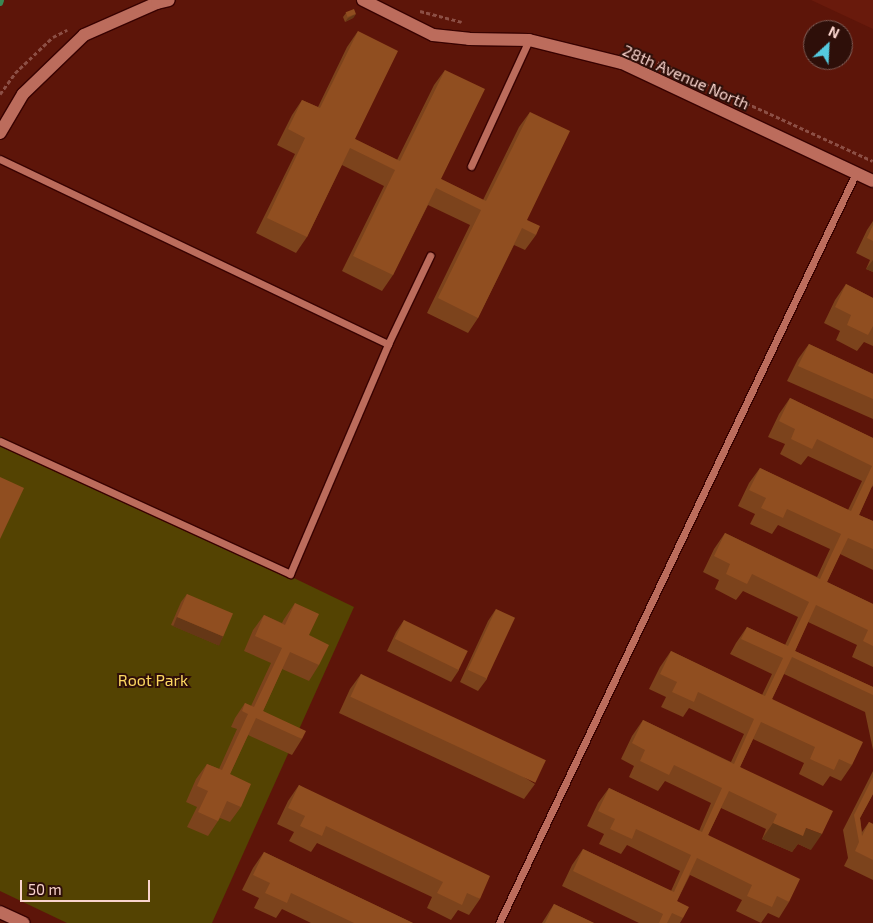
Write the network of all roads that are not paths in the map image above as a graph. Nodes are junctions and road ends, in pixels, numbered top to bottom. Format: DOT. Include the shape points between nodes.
graph roads {
  1 [pos="363,0"];
  2 [pos="163,1"];
  3 [pos="529,40"];
  4 [pos="0,133"];
  5 [pos="0,159"];
  6 [pos="471,166"];
  7 [pos="856,173"];
  8 [pos="873,181"];
  9 [pos="430,256"];
  10 [pos="388,344"];
  11 [pos="0,441"];
  12 [pos="0,912"];
  13 [pos="24,923"];
  14 [pos="499,923"];
  1 -- 3 [label="street, 28th Avenue North" via="433,35"];
  2 -- 4 [label="street" via="84,35 23,94"];
  3 -- 6 [label="lane"];
  3 -- 7 [label="street, 28th Avenue North" via="622,63"];
  5 -- 10 [label="lane"];
  7 -- 8 [label="street, 28th Avenue North"];
  7 -- 14 [label="lane"];
  9 -- 10 [label="lane"];
  10 -- 11 [label="lane" via="290,574"];
  12 -- 13 [label="street"];
}
